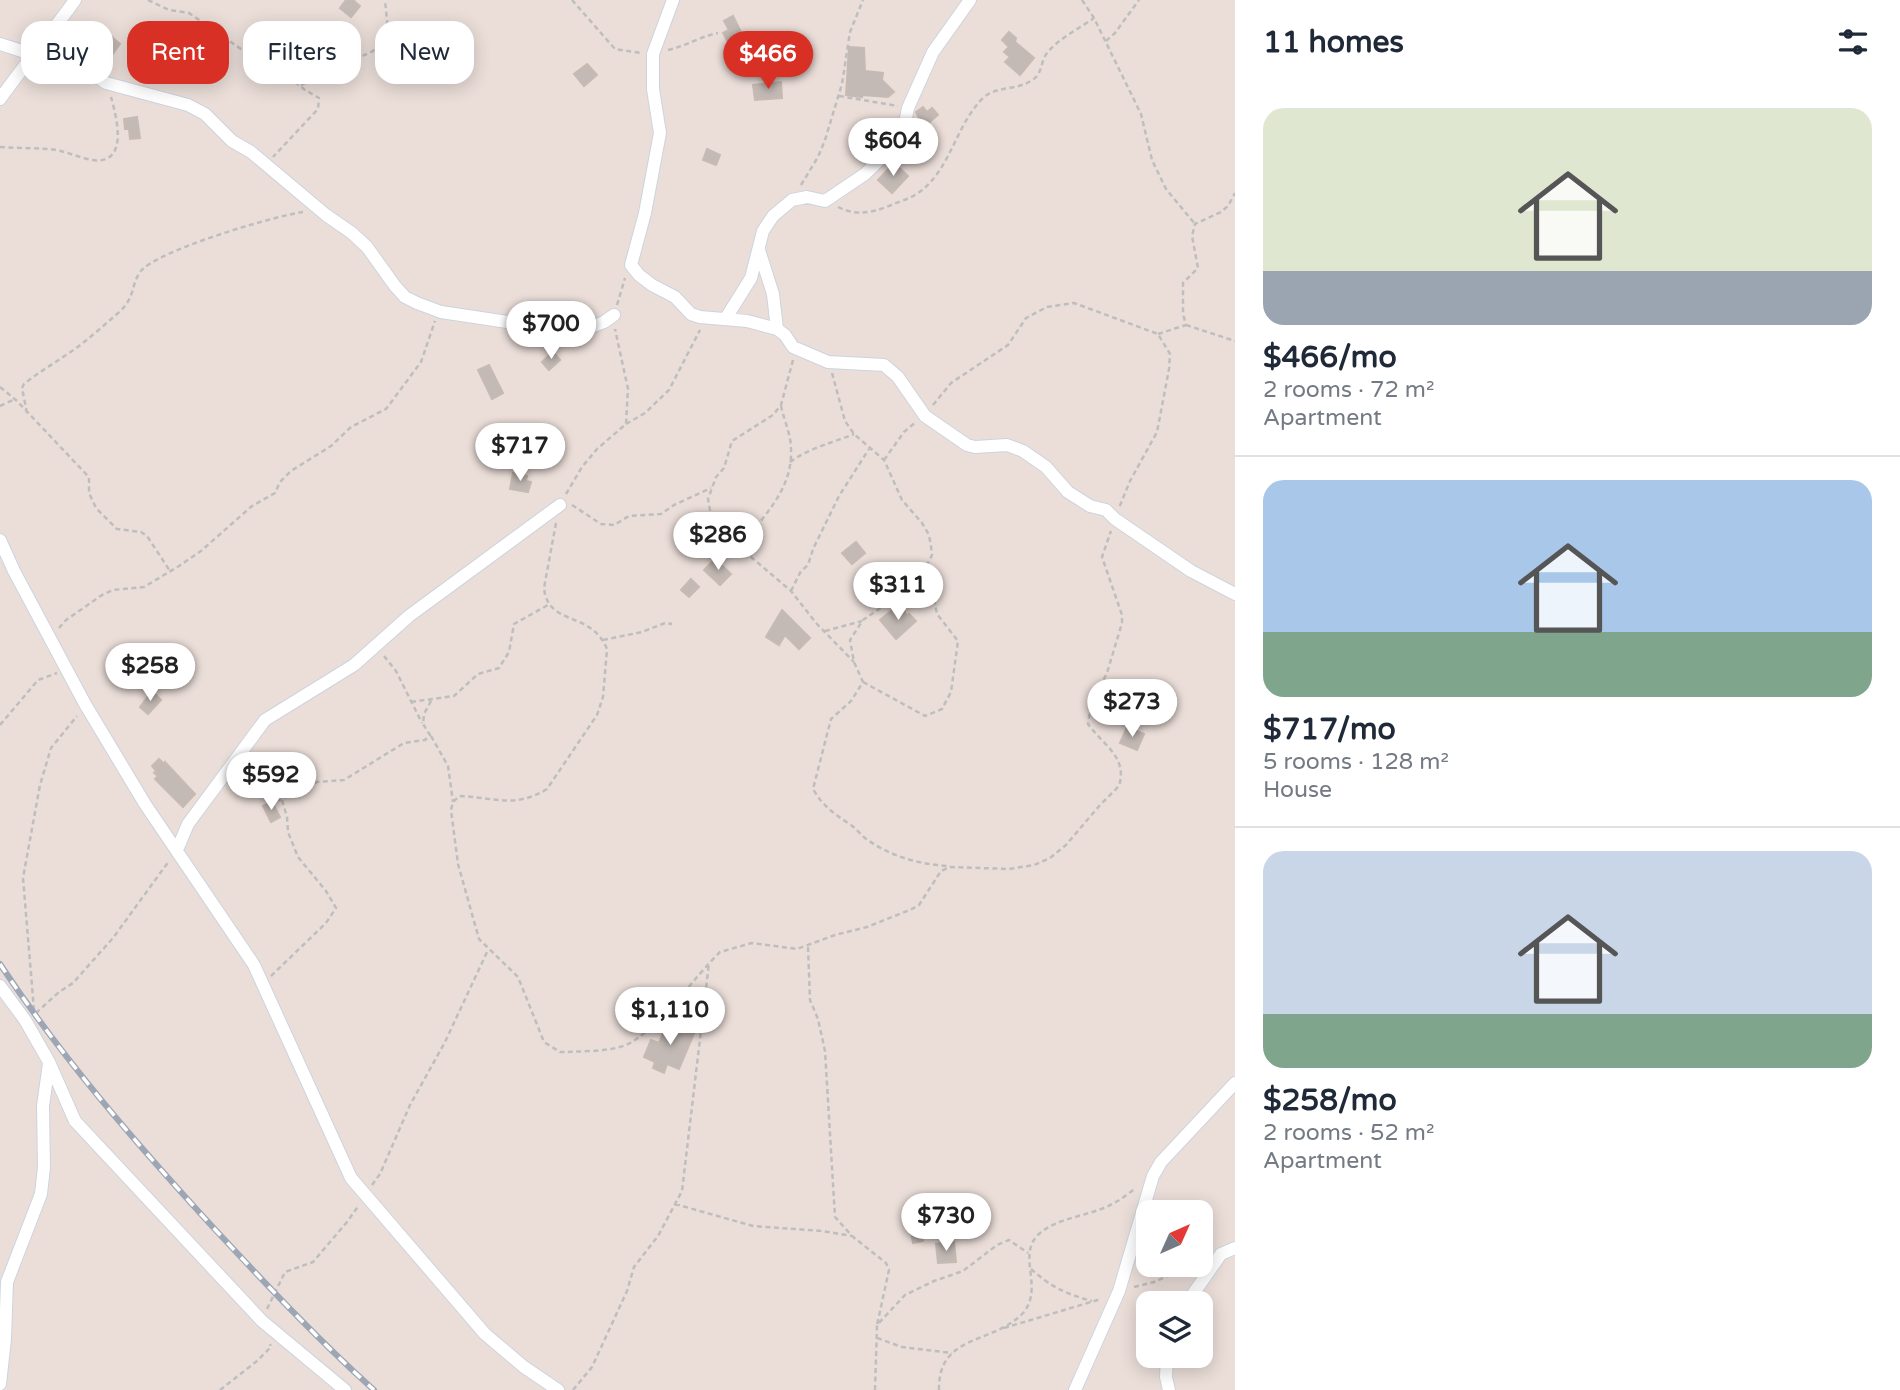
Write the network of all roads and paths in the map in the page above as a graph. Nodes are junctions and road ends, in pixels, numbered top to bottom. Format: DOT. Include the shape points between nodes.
graph roads {
  1 [pos="75,0"];
  2 [pos="148,0"];
  3 [pos="385,0"];
  4 [pos="572,0"];
  5 [pos="673,0"];
  6 [pos="863,0"];
  7 [pos="970,0"];
  8 [pos="1082,0"];
  9 [pos="1139,0"];
  10 [pos="1094,18"];
  11 [pos="60,21"];
  12 [pos="718,33"];
  13 [pos="1105,42"];
  14 [pos="0,44"];
  15 [pos="21,51"];
  16 [pos="653,54"];
  17 [pos="21,69"];
  18 [pos="106,84"];
  19 [pos="110,84"];
  20 [pos="300,85"];
  21 [pos="838,96"];
  22 [pos="0,99"];
  23 [pos="908,108"];
  24 [pos="0,147"];
  25 [pos="266,164"];
  26 [pos="1235,193"];
  27 [pos="792,200"];
  28 [pos="825,201"];
  29 [pos="319,209"];
  30 [pos="1195,224"];
  31 [pos="759,250"];
  32 [pos="631,265"];
  33 [pos="441,312"];
  34 [pos="614,315"];
  35 [pos="712,318"];
  36 [pos="726,318"];
  37 [pos="1186,325"];
  38 [pos="776,329"];
  39 [pos="1158,334"];
  40 [pos="1235,341"];
  41 [pos="793,346"];
  42 [pos="828,362"];
  43 [pos="0,387"];
  44 [pos="15,399"];
  45 [pos="781,405"];
  46 [pos="0,406"];
  47 [pos="27,412"];
  48 [pos="925,416"];
  49 [pos="626,424"];
  50 [pos="854,434"];
  51 [pos="869,449"];
  52 [pos="884,460"];
  53 [pos="790,462"];
  54 [pos="711,488"];
  55 [pos="560,505"];
  56 [pos="1115,519"];
  57 [pos="0,540"];
  58 [pos="741,548"];
  59 [pos="927,565"];
  60 [pos="170,570"];
  61 [pos="791,591"];
  62 [pos="1235,594"];
  63 [pos="548,605"];
  64 [pos="863,620"];
  65 [pos="672,624"];
  66 [pos="825,631"];
  67 [pos="603,640"];
  68 [pos="52,641"];
  69 [pos="378,644"];
  70 [pos="854,662"];
  71 [pos="66,669"];
  72 [pos="863,682"];
  73 [pos="432,699"];
  74 [pos="411,702"];
  75 [pos="85,704"];
  76 [pos="423,724"];
  77 [pos="0,725"];
  78 [pos="430,735"];
  79 [pos="249,743"];
  80 [pos="453,802"];
  81 [pos="281,804"];
  82 [pos="177,850"];
  83 [pos="950,867"];
  84 [pos="808,947"];
  85 [pos="488,950"];
  86 [pos="709,962"];
  87 [pos="263,985"];
  88 [pos="0,986"];
  89 [pos="49,1062"];
  90 [pos="1235,1083"];
  91 [pos="1153,1176"];
  92 [pos="366,1194"];
  93 [pos="675,1204"];
  94 [pos="852,1236"];
  95 [pos="1235,1248"];
  96 [pos="1028,1253"];
  97 [pos="1030,1269"];
  98 [pos="1163,1278"];
  99 [pos="1119,1291"];
  100 [pos="1195,1291"];
  101 [pos="1103,1298"];
  102 [pos="1092,1301"];
  103 [pos="262,1321"];
  104 [pos="877,1325"];
  105 [pos="1002,1329"];
  106 [pos="877,1337"];
  107 [pos="952,1353"];
  108 [pos="1166,1368"];
  109 [pos="0,1384"];
  110 [pos="220,1390"];
  111 [pos="345,1390"];
  112 [pos="558,1390"];
  113 [pos="573,1390"];
  114 [pos="875,1390"];
  115 [pos="940,1390"];
  116 [pos="1075,1390"];
  117 [pos="1169,1390"];
  1 -- 11 [label="street"];
  2 -- 20 [label="path" via="189,13"];
  3 -- 20 [label="path" via="388,31 373,51"];
  4 -- 16 [label="path" via="615,49"];
  5 -- 16 [label="street"];
  6 -- 21 [label="path" via="850,32"];
  7 -- 23 [label="street" via="933,52"];
  8 -- 10 [label="path"];
  9 -- 13 [label="path"];
  10 -- 13 [label="path"];
  10 -- 28 [label="path" via="1048,52 1032,81 987,94 963,122 938,174 922,190 865,214"];
  12 -- 16 [label="path"];
  13 -- 30 [label="path" via="1141,114 1152,160 1166,189"];
  14 -- 15 [label="street"];
  16 -- 32 [label="street" via="660,133"];
  17 -- 22 [label="street"];
  18 -- 24 [label="path" via="118,141 113,155 89,159 50,149"];
  19 -- 25 [label="street" via="205,114 232,141"];
  20 -- 25 [label="path" via="319,98 318,108"];
  21 -- 23 [label="path"];
  21 -- 27 [label="path" via="818,157"];
  23 -- 28 [label="street" via="902,138 865,174"];
  25 -- 29 [label="street"];
  26 -- 30 [label="path" via="1221,212"];
  27 -- 28 [label="street"];
  27 -- 31 [label="street" via="763,231"];
  29 -- 33 [label="street" via="367,247 405,297"];
  29 -- 47 [label="path" via="221,233 153,261 140,272 131,298 117,314 24,384"];
  30 -- 37 [label="path" via="1192,236 1198,268 1182,283"];
  31 -- 36 [label="street" via="751,278"];
  31 -- 38 [label="street" via="773,294"];
  32 -- 34 [label="path"];
  32 -- 35 [label="street" via="691,314"];
  33 -- 34 [label="street" via="561,330 594,326"];
  33 -- 60 [label="path" via="421,362 386,409 351,427 291,471 275,493"];
  34 -- 49 [label="path" via="628,389"];
  35 -- 36 [label="street"];
  35 -- 49 [label="path" via="700,330 669,390"];
  36 -- 38 [label="street"];
  37 -- 39 [label="path"];
  37 -- 40 [label="path"];
  38 -- 41 [label="street"];
  39 -- 48 [label="path" via="1074,303 1047,307 1026,318 1008,345 951,383"];
  39 -- 56 [label="path" via="1170,354 1157,432"];
  41 -- 42 [label="street"];
  41 -- 45 [label="path"];
  42 -- 48 [label="street" via="884,365"];
  42 -- 50 [label="path" via="845,421"];
  43 -- 44 [label="path"];
  44 -- 46 [label="path"];
  44 -- 47 [label="path"];
  45 -- 53 [label="path" via="792,447"];
  45 -- 54 [label="path" via="732,441 724,468"];
  47 -- 60 [label="path" via="89,478 96,508 117,529 147,536"];
  48 -- 52 [label="path" via="904,432"];
  48 -- 56 [label="street" via="975,447 1007,445 1023,451 1046,467 1068,492"];
  49 -- 54 [label="path" via="582,467 563,500 601,524 614,526 629,516 661,514"];
  50 -- 51 [label="path"];
  50 -- 53 [label="path" via="805,451"];
  51 -- 52 [label="path"];
  51 -- 61 [label="path" via="839,496"];
  52 -- 59 [label="path" via="902,500 929,535 932,555"];
  53 -- 58 [label="path" via="776,504"];
  54 -- 58 [label="path" via="711,516 717,528"];
  55 -- 63 [label="path" via="544,588"];
  55 -- 69 [label="street"];
  56 -- 62 [label="street" via="1191,571"];
  56 -- 83 [label="path" via="1102,557 1122,623 1107,673 1091,704 1088,724 1117,756 1122,777 1119,786 1050,858 1009,869"];
  57 -- 68 [label="street"];
  58 -- 61 [label="path"];
  59 -- 64 [label="path" via="910,588"];
  59 -- 72 [label="path" via="937,614 958,641 951,692 942,709 925,716"];
  60 -- 68 [label="path" via="144,587 102,595 65,620"];
  61 -- 66 [label="path"];
  63 -- 67 [label="path" via="590,626"];
  63 -- 73 [label="path" via="514,624 509,652 499,668 478,674 454,696"];
  64 -- 66 [label="path"];
  64 -- 70 [label="path" via="850,640"];
  65 -- 67 [label="path"];
  66 -- 70 [label="path"];
  67 -- 80 [label="path" via="607,649 602,704 553,782 537,795 507,803 459,796"];
  68 -- 71 [label="street"];
  69 -- 74 [label="path"];
  69 -- 79 [label="street" via="354,665 265,720"];
  70 -- 72 [label="path"];
  71 -- 75 [label="street"];
  71 -- 77 [label="path" via="38,680"];
  72 -- 83 [label="path" via="831,719 813,789 832,813 877,846 906,860"];
  73 -- 74 [label="path"];
  73 -- 76 [label="path"];
  74 -- 76 [label="path"];
  75 -- 82 [label="street"];
  75 -- 82 [label="path" via="51,748 23,878 35,1014 73,983 113,938"];
  76 -- 78 [label="path"];
  78 -- 80 [label="path" via="448,766"];
  78 -- 81 [label="path" via="418,743 399,744 344,780 317,782 287,794"];
  79 -- 81 [label="path"];
  79 -- 82 [label="street" via="188,824"];
  80 -- 85 [label="path" via="458,864 479,939"];
  81 -- 87 [label="path" via="298,857 337,908"];
  82 -- 87 [label="street"];
  83 -- 84 [label="path" via="941,871 912,909"];
  84 -- 86 [label="path" via="751,943 720,953"];
  84 -- 94 [label="path" via="810,1000 825,1051 833,1208"];
  85 -- 86 [label="path" via="518,977 544,1042 560,1052 608,1050 628,1044 647,1030"];
  85 -- 92 [label="path" via="380,1174"];
  86 -- 93 [label="path" via="684,1177"];
  87 -- 92 [label="street" via="346,1170"];
  88 -- 89 [label="street"];
  89 -- 103 [label="street" via="75,1121"];
  89 -- 109 [label="street" via="43,1106 44,1179 6,1282"];
  90 -- 91 [label="street"];
  91 -- 96 [label="path" via="1114,1204 1039,1234"];
  91 -- 99 [label="street"];
  92 -- 103 [label="path" via="313,1262 285,1272"];
  92 -- 112 [label="street" via="485,1334"];
  93 -- 94 [label="path" via="753,1226"];
  93 -- 113 [label="path" via="634,1267 592,1367"];
  94 -- 104 [label="path" via="890,1270"];
  95 -- 100 [label="street" via="1222,1254"];
  96 -- 97 [label="path"];
  96 -- 104 [label="path" via="1009,1240 997,1245 963,1271 905,1295"];
  97 -- 102 [label="path" via="1048,1284"];
  97 -- 105 [label="path" via="1031,1300"];
  98 -- 99 [label="path"];
  99 -- 116 [label="street"];
  101 -- 102 [label="path"];
  102 -- 105 [label="path"];
  103 -- 110 [label="path" via="271,1347"];
  103 -- 111 [label="street"];
  104 -- 106 [label="path"];
  105 -- 107 [label="path"];
  106 -- 107 [label="path" via="902,1347"];
  106 -- 114 [label="path"];
  107 -- 115 [label="path" via="940,1375"];
  108 -- 117 [label="street"];
}
